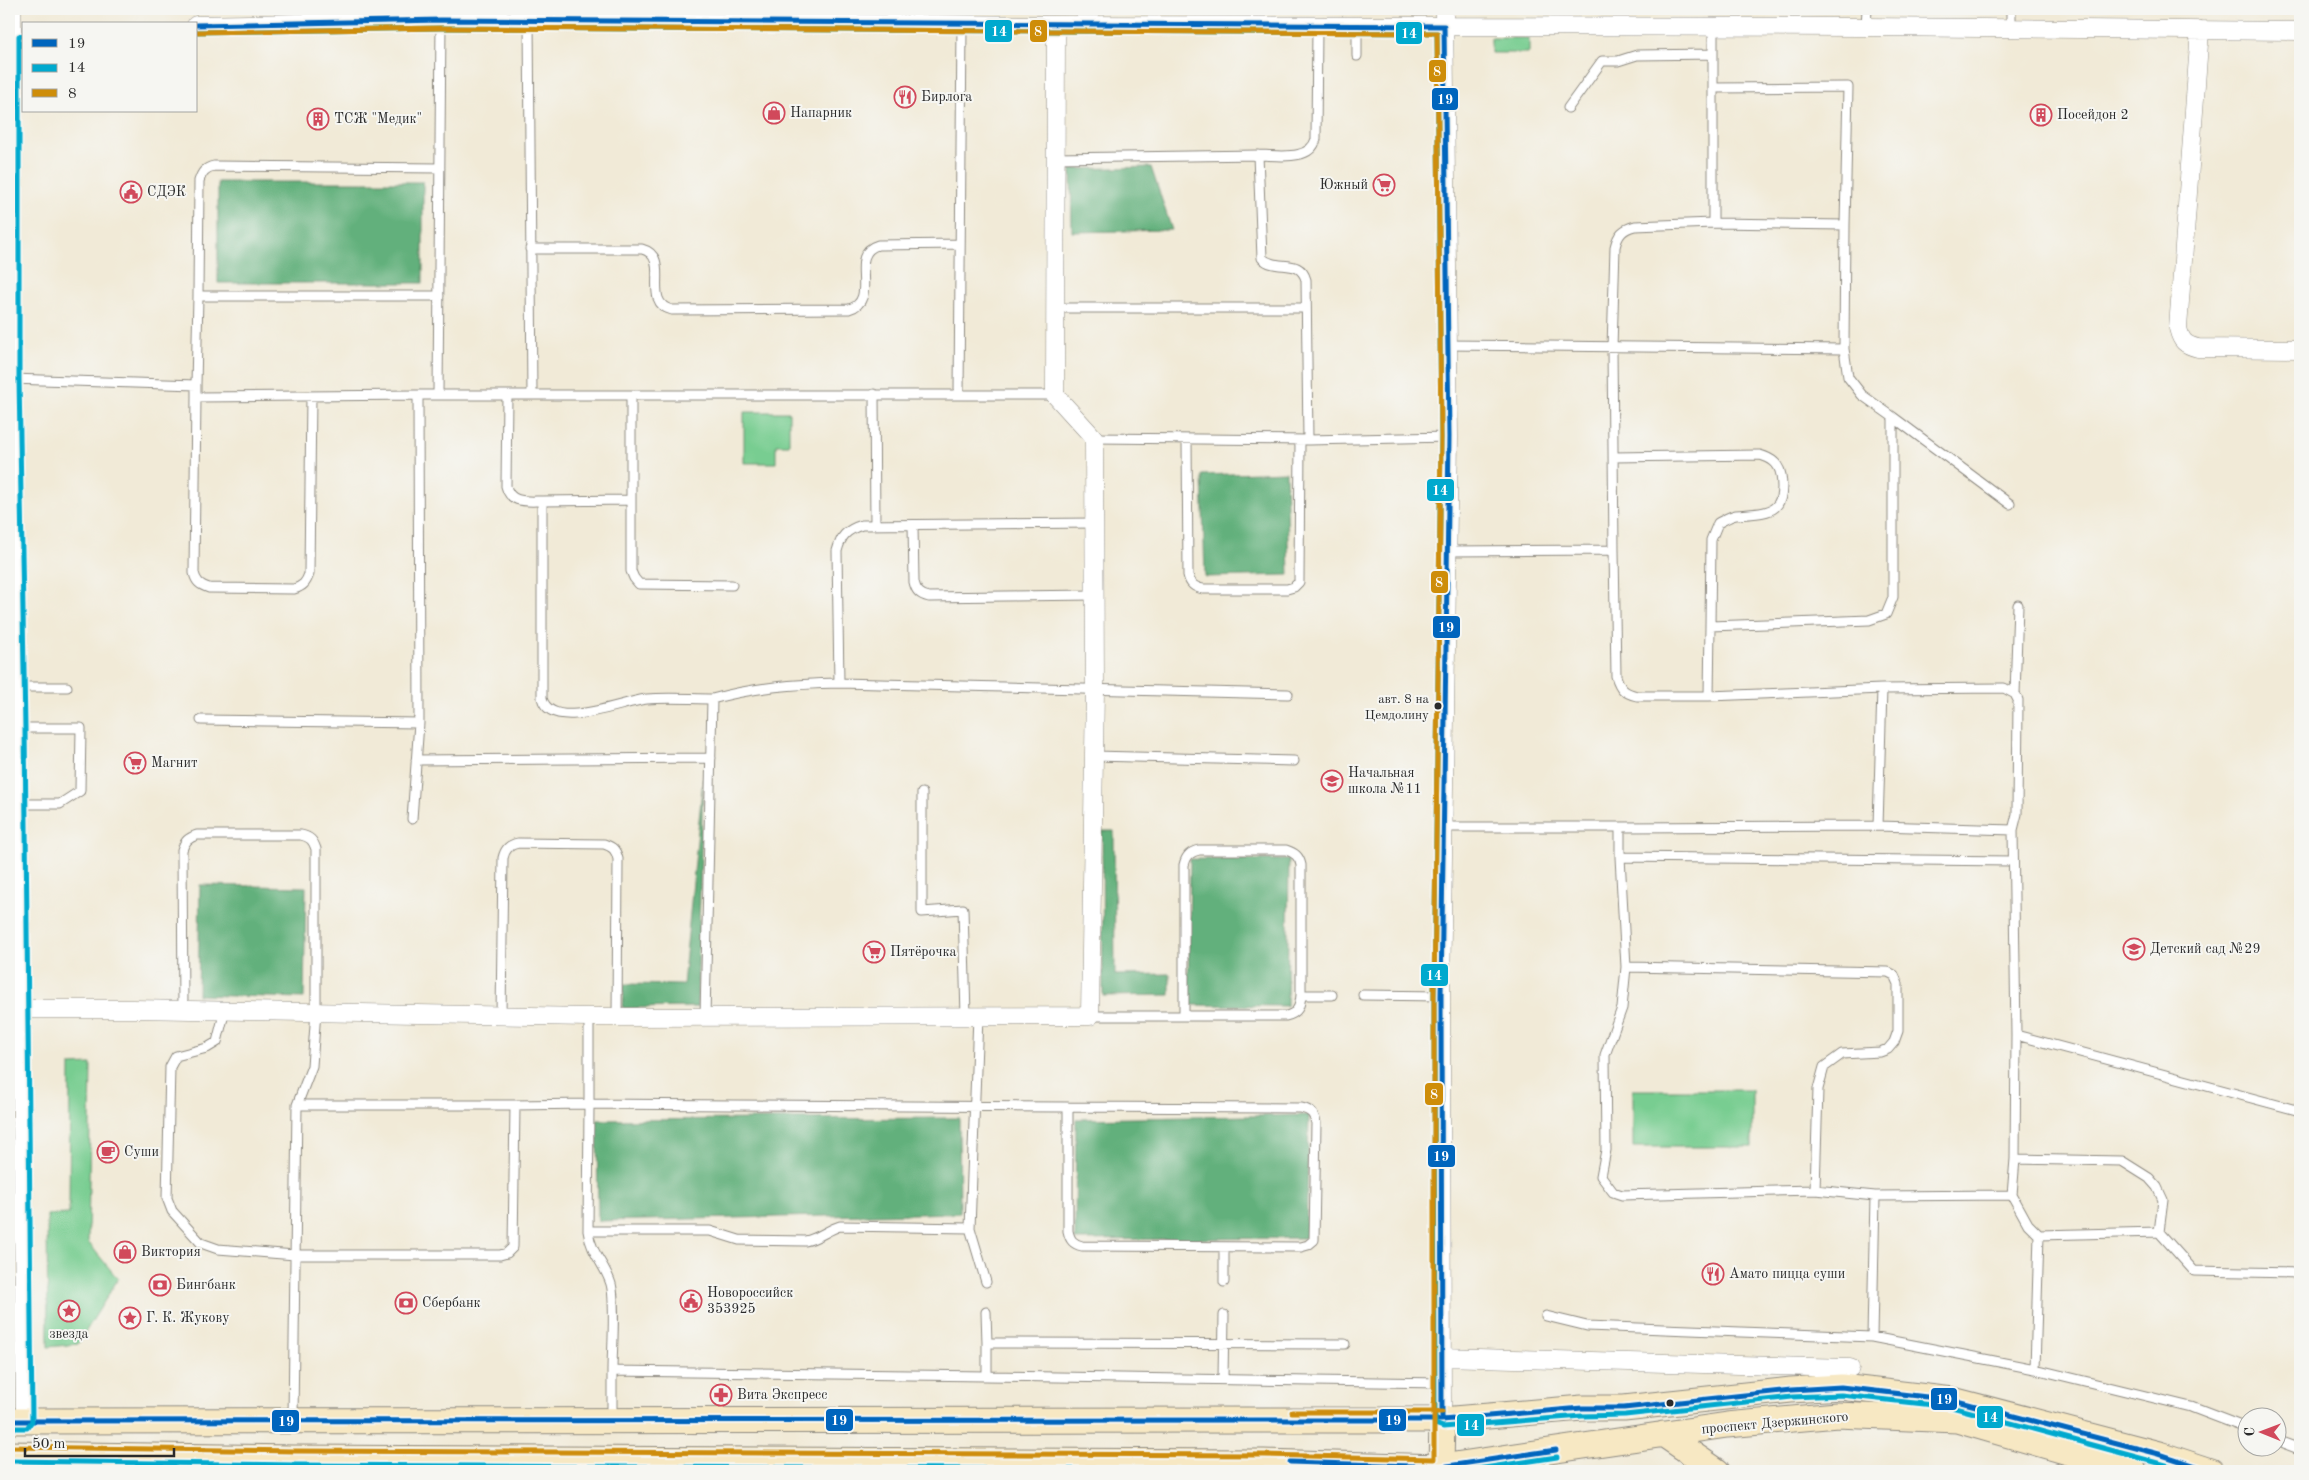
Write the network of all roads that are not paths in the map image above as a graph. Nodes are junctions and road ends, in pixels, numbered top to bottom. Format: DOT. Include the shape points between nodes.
graph roads {
  1 [pos="12,9"];
  2 [pos="1867,9"];
  3 [pos="2011,9"];
  4 [pos="489,15"];
  5 [pos="664,15"];
  6 [pos="1444,17"];
  7 [pos="441,20"];
  8 [pos="529,22"];
  9 [pos="962,24"];
  10 [pos="198,25"];
  11 [pos="1056,25"];
  12 [pos="1317,26"];
  13 [pos="1357,26"];
  14 [pos="1866,26"];
  15 [pos="1713,27"];
  16 [pos="15,28"];
  17 [pos="2011,28"];
  18 [pos="2200,30"];
  19 [pos="2300,30"];
  20 [pos="1713,54"];
  21 [pos="1357,56"];
  22 [pos="1713,88"];
  23 [pos="18,101"];
  24 [pos="1568,108"];
  25 [pos="1258,155"];
  26 [pos="1056,158"];
  27 [pos="440,168"];
  28 [pos="1713,224"];
  29 [pos="1845,225"];
  30 [pos="960,244"];
  31 [pos="530,249"];
  32 [pos="198,296"];
  33 [pos="439,296"];
  34 [pos="1055,308"];
  35 [pos="1306,308"];
  36 [pos="1446,345"];
  37 [pos="1612,348"];
  38 [pos="1844,349"];
  39 [pos="2300,349"];
  40 [pos="11,379"];
  41 [pos="196,385"];
  42 [pos="874,394"];
  43 [pos="959,394"];
  44 [pos="1055,394"];
  45 [pos="418,395"];
  46 [pos="438,395"];
  47 [pos="506,395"];
  48 [pos="532,395"];
  49 [pos="632,395"];
  50 [pos="311,396"];
  51 [pos="196,397"];
  52 [pos="1893,417"];
  53 [pos="1448,437"];
  54 [pos="1094,438"];
  55 [pos="1187,439"];
  56 [pos="1304,440"];
  57 [pos="1613,457"];
  58 [pos="11,474"];
  59 [pos="631,500"];
  60 [pos="542,501"];
  61 [pos="2010,504"];
  62 [pos="1095,523"];
  63 [pos="875,525"];
  64 [pos="913,525"];
  65 [pos="1614,550"];
  66 [pos="1447,551"];
  67 [pos="732,586"];
  68 [pos="1095,595"];
  69 [pos="2018,605"];
  70 [pos="1710,626"];
  71 [pos="839,683"];
  72 [pos="67,686"];
  73 [pos="18,687"];
  74 [pos="1095,689"];
  75 [pos="1882,689"];
  76 [pos="1288,694"];
  77 [pos="2015,694"];
  78 [pos="1709,696"];
  79 [pos="712,699"];
  80 [pos="201,720"];
  81 [pos="419,722"];
  82 [pos="18,728"];
  83 [pos="1094,756"];
  84 [pos="711,758"];
  85 [pos="416,760"];
  86 [pos="1294,761"];
  87 [pos="922,793"];
  88 [pos="19,804"];
  89 [pos="412,819"];
  90 [pos="1878,826"];
  91 [pos="1444,827"];
  92 [pos="1620,827"];
  93 [pos="2013,830"];
  94 [pos="1620,857"];
  95 [pos="2013,861"];
  96 [pos="1626,967"];
  97 [pos="1301,995"];
  98 [pos="1332,995"];
  99 [pos="1363,995"];
  100 [pos="1441,996"];
  101 [pos="14,1009"];
  102 [pos="183,1010"];
  103 [pos="225,1010"];
  104 [pos="316,1012"];
  105 [pos="501,1015"];
  106 [pos="972,1016"];
  107 [pos="1090,1016"];
  108 [pos="1184,1016"];
  109 [pos="589,1017"];
  110 [pos="617,1017"];
  111 [pos="705,1017"];
  112 [pos="2016,1034"];
  113 [pos="589,1104"];
  114 [pos="297,1105"];
  115 [pos="515,1105"];
  116 [pos="975,1107"];
  117 [pos="1068,1107"];
  118 [pos="2300,1111"];
  119 [pos="2015,1159"];
  120 [pos="1815,1190"];
  121 [pos="2012,1195"];
  122 [pos="1875,1196"];
  123 [pos="970,1228"];
  124 [pos="588,1231"];
  125 [pos="2160,1232"];
  126 [pos="2039,1235"];
  127 [pos="16,1236"];
  128 [pos="1224,1247"];
  129 [pos="295,1255"];
  130 [pos="2300,1274"];
  131 [pos="986,1282"];
  132 [pos="1224,1282"];
  133 [pos="986,1312"];
  134 [pos="1224,1315"];
  135 [pos="1546,1316"];
  136 [pos="1872,1337"];
  137 [pos="987,1343"];
  138 [pos="1223,1344"];
  139 [pos="1345,1344"];
  140 [pos="1442,1357"];
  141 [pos="1850,1368"];
  142 [pos="2035,1369"];
  143 [pos="612,1371"];
  144 [pos="987,1376"];
  145 [pos="1223,1379"];
  146 [pos="1442,1383"];
  147 [pos="612,1420"];
  148 [pos="1442,1420"];
  149 [pos="17,1421"];
  150 [pos="293,1421"];
  151 [pos="2236,1424"];
  152 [pos="1698,1429"];
  153 [pos="1663,1434"];
  154 [pos="2286,1443"];
  155 [pos="2300,1448"];
  156 [pos="294,1458"];
  157 [pos="19,1460"];
  158 [pos="498,1465"];
  159 [pos="1441,1467"];
  160 [pos="1709,1468"];
  161 [pos="2134,1471"];
  162 [pos="2212,1471"];
  1 -- 16 [label="street"];
  2 -- 14 [label="lane"];
  3 -- 17 [label="lane"];
  4 -- 7 [label="street"];
  4 -- 8 [label="street"];
  5 -- 8 [label="street"];
  5 -- 9 [label="street"];
  6 -- 13 [label="street"];
  6 -- 15 [label="street"];
  6 -- 36 [label="street"];
  7 -- 10 [label="street"];
  7 -- 27 [label="lane"];
  8 -- 31 [label="lane"];
  9 -- 11 [label="street"];
  9 -- 30 [label="lane"];
  11 -- 12 [label="street"];
  11 -- 26 [label="street"];
  12 -- 13 [label="street"];
  12 -- 25 [label="lane" via="1314,147 1302,154"];
  13 -- 21 [label="lane"];
  14 -- 15 [label="street"];
  14 -- 17 [label="street"];
  15 -- 20 [label="lane"];
  16 -- 23 [label="street"];
  17 -- 18 [label="street"];
  18 -- 19 [label="street"];
  18 -- 39 [label="street" via="2178,328 2180,339 2188,346 2198,348"];
  20 -- 22 [label="lane"];
  20 -- 24 [label="lane" via="1638,55 1618,61 1602,61"];
  22 -- 28 [label="lane"];
  22 -- 29 [label="lane" via="1848,87"];
  23 -- 40 [label="street"];
  25 -- 26 [label="lane"];
  25 -- 35 [label="lane" via="1262,258 1267,264 1291,265 1304,272"];
  26 -- 34 [label="street"];
  27 -- 32 [label="lane" via="207,168 199,181"];
  27 -- 33 [label="lane"];
  28 -- 29 [label="lane"];
  28 -- 37 [label="lane" via="1636,226 1625,229 1618,236"];
  29 -- 38 [label="lane"];
  30 -- 31 [label="lane" via="871,247 865,253 862,302 849,309 665,309 657,296 657,263 649,250"];
  30 -- 43 [label="lane"];
  31 -- 48 [label="lane"];
  32 -- 33 [label="lane"];
  32 -- 41 [label="lane"];
  33 -- 46 [label="lane"];
  34 -- 35 [label="lane"];
  34 -- 44 [label="street"];
  35 -- 56 [label="lane"];
  36 -- 37 [label="lane"];
  36 -- 53 [label="street"];
  37 -- 38 [label="lane"];
  37 -- 57 [label="lane"];
  38 -- 52 [label="lane" via="1848,377 1862,395"];
  40 -- 41 [label="lane"];
  40 -- 58 [label="street"];
  41 -- 51 [label="lane"];
  42 -- 43 [label="lane"];
  42 -- 49 [label="lane"];
  42 -- 63 [label="lane"];
  43 -- 44 [label="lane"];
  44 -- 54 [label="street"];
  45 -- 46 [label="lane"];
  45 -- 50 [label="lane"];
  45 -- 81 [label="lane"];
  46 -- 47 [label="lane"];
  47 -- 48 [label="lane"];
  47 -- 60 [label="lane" via="508,493 520,501"];
  48 -- 49 [label="lane"];
  49 -- 59 [label="lane"];
  50 -- 51 [label="lane"];
  50 -- 51 [label="lane" via="309,574 302,587 294,589 209,588 196,580"];
  52 -- 61 [label="lane"];
  52 -- 70 [label="lane" via="1893,597 1886,614 1869,620"];
  53 -- 56 [label="lane"];
  53 -- 66 [label="street"];
  54 -- 55 [label="lane"];
  54 -- 62 [label="street"];
  55 -- 56 [label="lane"];
  55 -- 56 [label="lane" via="1188,575 1195,588 1203,590 1287,589 1299,582"];
  57 -- 65 [label="lane"];
  57 -- 70 [label="lane" via="1760,455 1770,458 1778,466 1781,494 1771,512 1734,516 1718,522 1711,540"];
  58 -- 73 [label="street"];
  59 -- 60 [label="lane"];
  59 -- 67 [label="lane" via="631,571 639,584"];
  60 -- 79 [label="lane" via="544,706 556,713 585,714 648,699"];
  62 -- 64 [label="lane"];
  62 -- 68 [label="street"];
  63 -- 64 [label="lane"];
  63 -- 71 [label="lane" via="850,529 841,537 837,551"];
  64 -- 68 [label="lane" via="914,582 921,595"];
  65 -- 66 [label="lane"];
  65 -- 78 [label="lane" via="1616,676 1619,686 1626,694 1637,696"];
  66 -- 91 [label="street"];
  68 -- 74 [label="street"];
  69 -- 77 [label="lane"];
  70 -- 78 [label="lane"];
  71 -- 74 [label="lane"];
  71 -- 79 [label="lane" via="775,685"];
  72 -- 73 [label="lane"];
  73 -- 82 [label="street"];
  74 -- 76 [label="lane"];
  74 -- 83 [label="street"];
  75 -- 77 [label="lane" via="2004,688"];
  75 -- 78 [label="lane"];
  75 -- 90 [label="lane"];
  77 -- 93 [label="lane" via="2018,700 2018,814"];
  79 -- 84 [label="lane"];
  80 -- 81 [label="lane"];
  81 -- 85 [label="lane"];
  82 -- 88 [label="street"];
  82 -- 88 [label="lane" via="82,728 80,791 60,804"];
  83 -- 86 [label="lane"];
  83 -- 107 [label="street"];
  84 -- 85 [label="lane"];
  84 -- 111 [label="lane"];
  85 -- 89 [label="lane"];
  87 -- 106 [label="lane" via="922,912 963,909"];
  88 -- 101 [label="street"];
  90 -- 92 [label="lane"];
  90 -- 93 [label="lane"];
  91 -- 92 [label="lane"];
  91 -- 100 [label="street"];
  92 -- 94 [label="lane"];
  93 -- 95 [label="lane"];
  94 -- 95 [label="lane"];
  94 -- 96 [label="lane"];
  95 -- 112 [label="lane"];
  96 -- 120 [label="lane" via="1622,1008 1605,1055 1606,1150 1601,1176 1605,1184 1622,1195"];
  96 -- 120 [label="lane" via="1888,972 1894,976 1898,984 1898,1031 1894,1042 1880,1052 1842,1054 1824,1067 1818,1089"];
  97 -- 98 [label="lane"];
  97 -- 108 [label="lane" via="1299,1009 1286,1016"];
  97 -- 108 [label="lane" via="1299,858 1286,850 1199,850 1191,852 1184,865"];
  99 -- 100 [label="lane"];
  100 -- 140 [label="street"];
  101 -- 102 [label="street"];
  101 -- 127 [label="street"];
  102 -- 103 [label="street"];
  102 -- 104 [label="lane" via="184,842 197,835 301,834 314,842 316,849"];
  103 -- 104 [label="street"];
  103 -- 129 [label="lane" via="219,1036 213,1046 182,1053 172,1061 166,1198 172,1211 201,1243 210,1247"];
  104 -- 105 [label="street"];
  104 -- 114 [label="lane" via="312,1066"];
  105 -- 109 [label="street"];
  105 -- 110 [label="lane" via="505,851 518,843 604,844 611,846 618,859"];
  106 -- 107 [label="street"];
  106 -- 111 [label="street"];
  106 -- 116 [label="lane"];
  107 -- 108 [label="lane"];
  109 -- 110 [label="street"];
  109 -- 113 [label="lane"];
  110 -- 111 [label="street"];
  112 -- 118 [label="lane"];
  112 -- 119 [label="lane"];
  113 -- 115 [label="lane"];
  113 -- 116 [label="lane"];
  113 -- 124 [label="lane"];
  114 -- 115 [label="lane"];
  114 -- 129 [label="lane"];
  115 -- 129 [label="lane" via="515,1240 507,1252"];
  116 -- 117 [label="lane"];
  116 -- 123 [label="lane"];
  117 -- 128 [label="lane" via="1068,1231 1075,1244"];
  117 -- 128 [label="lane" via="1309,1110 1316,1123 1314,1240 1301,1247"];
  119 -- 121 [label="lane"];
  119 -- 125 [label="lane" via="2122,1161 2157,1187 2163,1200"];
  120 -- 122 [label="lane"];
  121 -- 122 [label="lane"];
  121 -- 126 [label="lane" via="2028,1224"];
  122 -- 136 [label="lane"];
  123 -- 124 [label="lane" via="840,1226 805,1241 739,1240 710,1231"];
  123 -- 131 [label="lane"];
  124 -- 143 [label="lane" via="590,1245 608,1273 612,1288"];
  125 -- 126 [label="lane"];
  125 -- 130 [label="lane" via="2194,1271"];
  126 -- 142 [label="lane"];
  127 -- 149 [label="street"];
  128 -- 132 [label="lane"];
  129 -- 150 [label="lane"];
  133 -- 137 [label="lane"];
  134 -- 138 [label="lane"];
  135 -- 136 [label="lane" via="1587,1326"];
  136 -- 142 [label="lane"];
  137 -- 138 [label="lane"];
  137 -- 144 [label="lane"];
  138 -- 139 [label="lane"];
  138 -- 145 [label="lane"];
  140 -- 141 [label="street"];
  140 -- 146 [label="street"];
  142 -- 151 [label="lane" via="2191,1407"];
  143 -- 144 [label="lane"];
  143 -- 147 [label="lane"];
  144 -- 145 [label="lane"];
  145 -- 146 [label="lane"];
  146 -- 148 [label="street"];
  147 -- 148 [label="street, проспект Дзержинского"];
  147 -- 150 [label="street, проспект Дзержинского"];
  148 -- 159 [label="street"];
  148 -- 162 [label="street, проспект Дзержинского" via="1582,1408 1624,1408 1841,1387 1952,1400"];
  149 -- 150 [label="street, проспект Дзержинского"];
  149 -- 157 [label="street"];
  150 -- 156 [label="street"];
  152 -- 153 [label="street, проспект Дзержинского"];
  152 -- 160 [label="street" via="1693,1442"];
  152 -- 161 [label="street, проспект Дзержинского" via="1836,1415 1957,1420"];
  153 -- 159 [label="street, проспект Дзержинского"];
  153 -- 160 [label="street"];
  154 -- 155 [label="lane"];
  156 -- 157 [label="street, проспект Дзержинского"];
  156 -- 158 [label="street, проспект Дзержинского"];
  158 -- 159 [label="street, проспект Дзержинского" via="1264,1462"];
}
